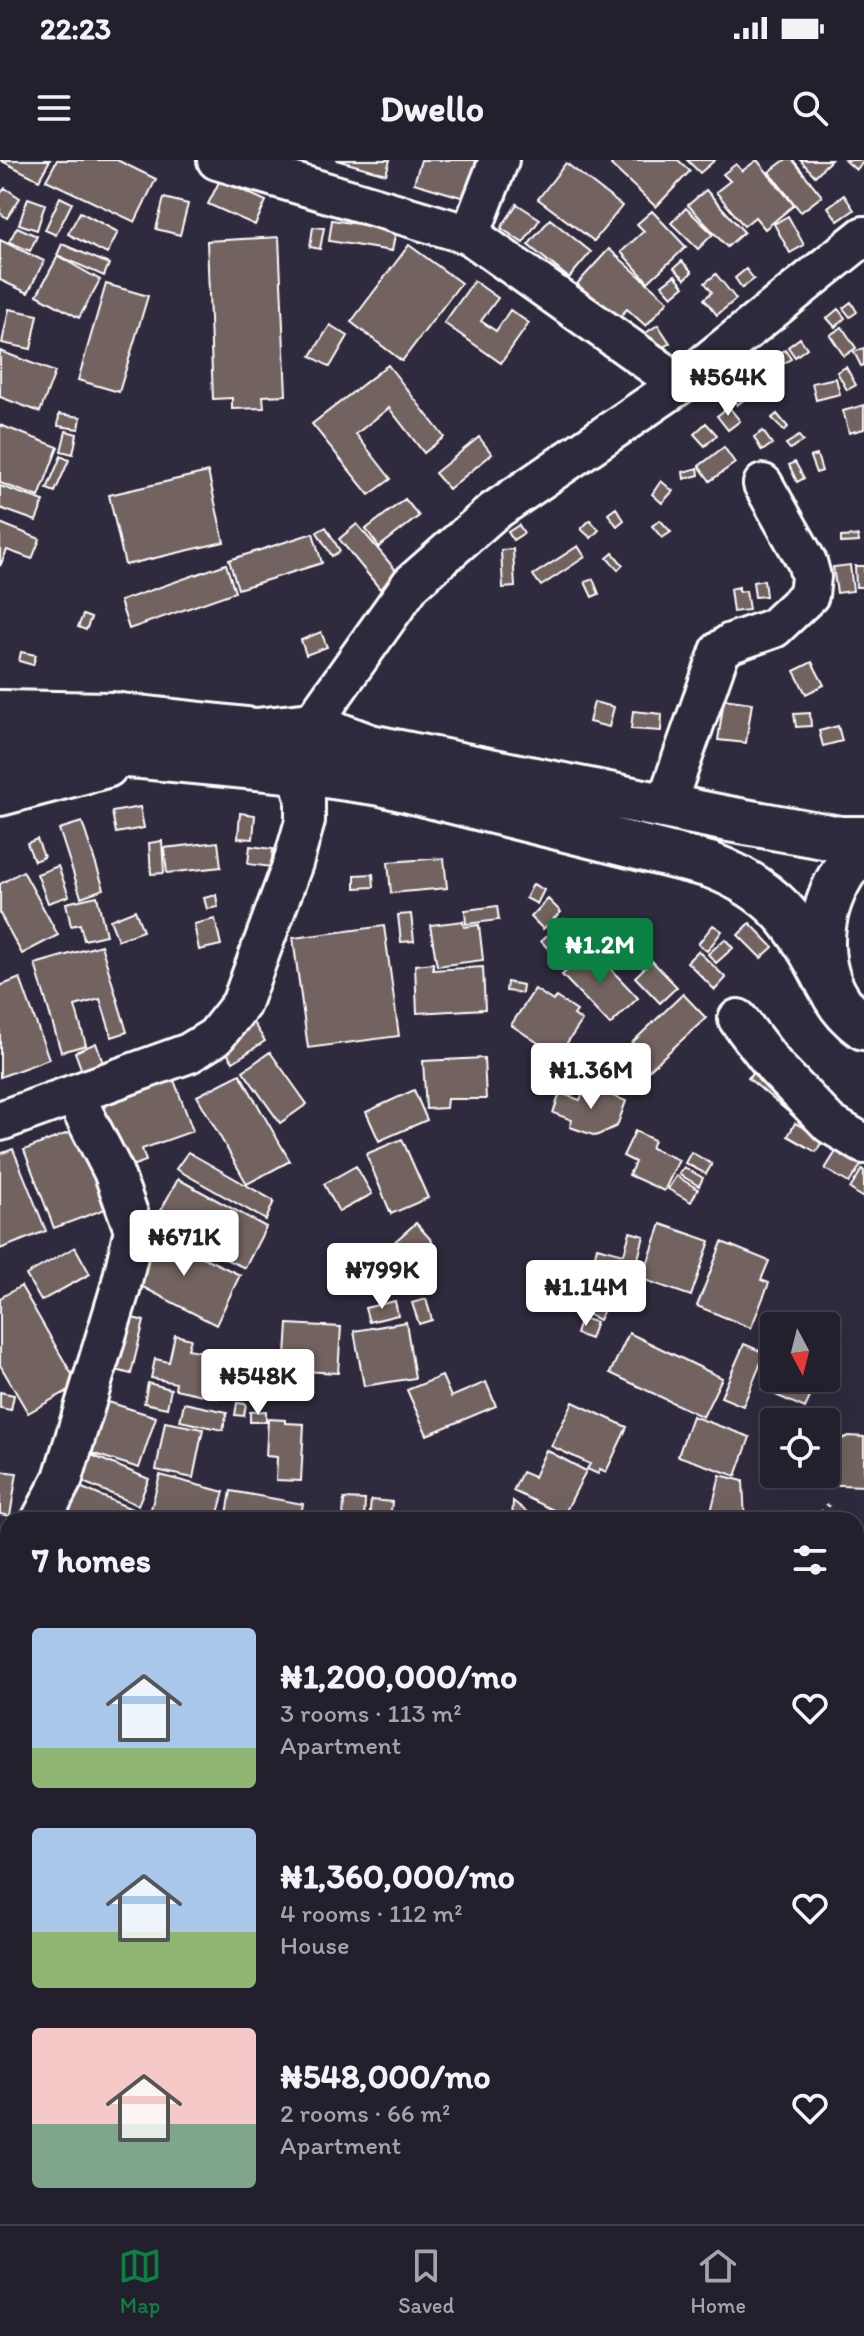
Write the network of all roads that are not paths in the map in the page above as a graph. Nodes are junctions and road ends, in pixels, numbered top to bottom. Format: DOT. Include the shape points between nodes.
graph roads {
  1 [pos="217,160"];
  2 [pos="499,160"];
  3 [pos="470,235"];
  4 [pos="864,236"];
  5 [pos="680,384"];
  6 [pos="763,484"];
  7 [pos="5,723"];
  8 [pos="311,725"];
  9 [pos="142,756"];
  10 [pos="298,771"];
  11 [pos="0,793"];
  12 [pos="665,807"];
  13 [pos="864,839"];
  14 [pos="864,851"];
  15 [pos="829,984"];
  16 [pos="738,1019"];
  17 [pos="864,1027"];
  18 [pos="74,1095"];
  19 [pos="0,1121"];
  20 [pos="864,1144"];
  21 [pos="45,1512"];
  1 -- 3 [label="street"];
  2 -- 3 [label="street"];
  3 -- 5 [label="street"];
  4 -- 5 [label="street"];
  5 -- 8 [label="street" via="493,512 411,584"];
  6 -- 12 [label="street" via="807,562 809,595 774,628 720,651"];
  7 -- 8 [label="main road" via="112,715 256,731"];
  7 -- 9 [label="main road"];
  8 -- 10 [label="street"];
  8 -- 12 [label="main road" via="370,747"];
  9 -- 10 [label="main road"];
  9 -- 11 [label="main road"];
  10 -- 15 [label="main road" via="381,783 738,875 790,918"];
  10 -- 18 [label="street" via="305,821 241,1004 215,1037 189,1053"];
  12 -- 13 [label="main road"];
  14 -- 15 [label="main road" via="844,871 826,906 820,945"];
  15 -- 17 [label="main road" via="850,1017"];
  16 -- 20 [label="street" via="830,1124"];
  18 -- 19 [label="street"];
  18 -- 21 [label="street" via="113,1171 134,1230 63,1478"];
}
